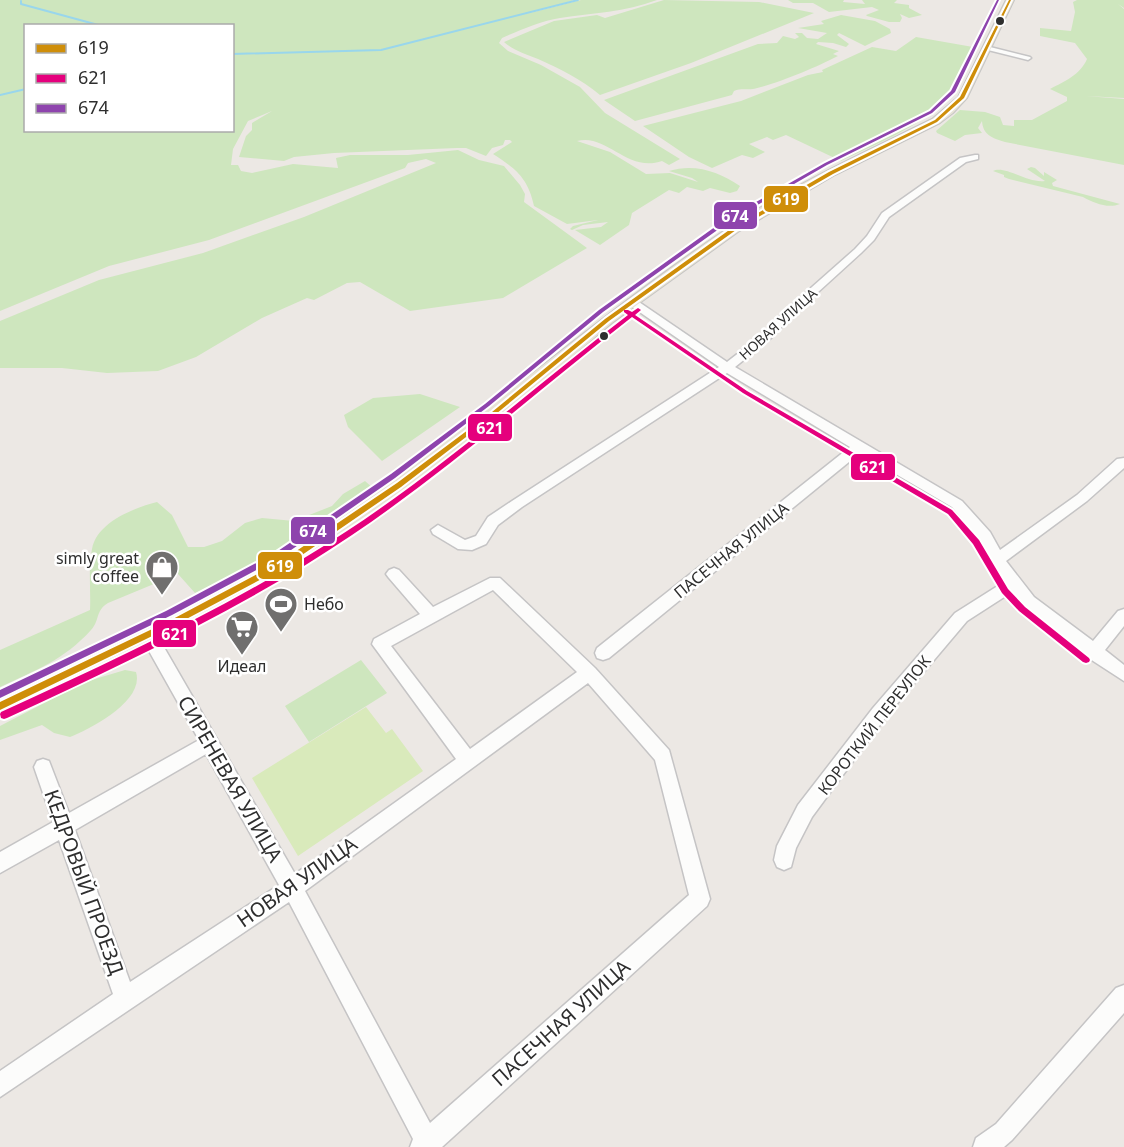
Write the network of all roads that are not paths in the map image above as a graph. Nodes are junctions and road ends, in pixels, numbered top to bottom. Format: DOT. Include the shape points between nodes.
graph roads {
  1 [pos="1010,0"];
  2 [pos="986,48"];
  3 [pos="1028,58"];
  4 [pos="975,158"];
  5 [pos="632,302"];
  6 [pos="729,367"];
  7 [pos="858,448"];
  8 [pos="1122,462"];
  9 [pos="438,530"];
  10 [pos="996,560"];
  11 [pos="394,574"];
  12 [pos="1012,584"];
  13 [pos="431,615"];
  14 [pos="1124,615"];
  15 [pos="148,635"];
  16 [pos="1093,652"];
  17 [pos="603,653"];
  18 [pos="589,673"];
  19 [pos="1124,674"];
  20 [pos="0,706"];
  21 [pos="210,743"];
  22 [pos="467,760"];
  23 [pos="43,767"];
  24 [pos="63,826"];
  25 [pos="784,860"];
  26 [pos="0,863"];
  27 [pos="292,888"];
  28 [pos="1124,996"];
  29 [pos="125,998"];
  30 [pos="0,1086"];
  31 [pos="427,1146"];
  32 [pos="985,1147"];
  1 -- 2 [label="main road"];
  2 -- 3 [label="street"];
  2 -- 5 [label="main road" via="962,98 950,111 923,129 783,198 734,228"];
  4 -- 6 [label="street, НОВАЯ УЛИЦА" via="963,160 885,215 871,238"];
  5 -- 6 [label="street"];
  5 -- 15 [label="main road" via="494,414 324,538"];
  6 -- 7 [label="street"];
  6 -- 9 [label="street, НОВАЯ УЛИЦА" via="517,504 493,521 481,540 463,545"];
  7 -- 10 [label="street" via="957,504 985,536"];
  7 -- 17 [label="street, ПАСЕЧНАЯ УЛИЦА"];
  8 -- 10 [label="street" via="1082,498"];
  10 -- 12 [label="street"];
  11 -- 13 [label="street"];
  12 -- 16 [label="street"];
  12 -- 25 [label="street, КОРОТКИЙ ПЕРЕУЛОК" via="961,618 879,713 805,812"];
  13 -- 18 [label="street" via="495,582"];
  13 -- 22 [label="street" via="380,644"];
  14 -- 16 [label="street"];
  15 -- 20 [label="main road"];
  15 -- 21 [label="street, СИРЕНЕВАЯ УЛИЦА"];
  16 -- 19 [label="street"];
  18 -- 22 [label="street, НОВАЯ УЛИЦА"];
  18 -- 31 [label="street, ПАСЕЧНАЯ УЛИЦА" via="663,756 700,899"];
  21 -- 24 [label="street"];
  21 -- 27 [label="street, СИРЕНЕВАЯ УЛИЦА"];
  22 -- 27 [label="street, НОВАЯ УЛИЦА"];
  23 -- 24 [label="street, КЕДРОВЫЙ ПРОЕЗД"];
  24 -- 26 [label="street"];
  24 -- 29 [label="street, КЕДРОВЫЙ ПРОЕЗД"];
  27 -- 29 [label="street, НОВАЯ УЛИЦА"];
  27 -- 31 [label="street, СИРЕНЕВАЯ УЛИЦА"];
  28 -- 32 [label="street" via="1004,1132"];
  29 -- 30 [label="street, НОВАЯ УЛИЦА"];
}
